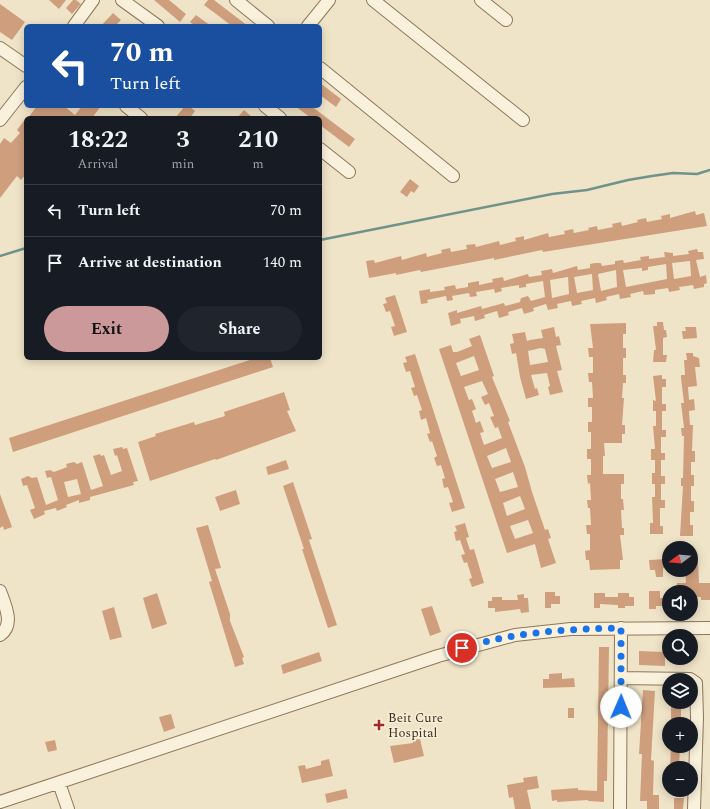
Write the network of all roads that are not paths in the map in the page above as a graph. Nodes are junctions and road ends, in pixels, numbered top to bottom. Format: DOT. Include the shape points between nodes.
graph roads {
  1 [pos="93,0"];
  2 [pos="122,0"];
  3 [pos="236,0"];
  4 [pos="329,0"];
  5 [pos="373,0"];
  6 [pos="481,0"];
  7 [pos="506,20"];
  8 [pos="75,24"];
  9 [pos="155,24"];
  10 [pos="266,24"];
  11 [pos="310,24"];
  12 [pos="0,48"];
  13 [pos="24,65"];
  14 [pos="322,70"];
  15 [pos="24,90"];
  16 [pos="128,108"];
  17 [pos="267,108"];
  18 [pos="138,116"];
  19 [pos="277,116"];
  20 [pos="0,120"];
  21 [pos="523,120"];
  22 [pos="322,151"];
  23 [pos="349,172"];
  24 [pos="453,176"];
  25 [pos="0,591"];
  26 [pos="621,628"];
  27 [pos="710,628"];
  28 [pos="0,635"];
  29 [pos="621,678"];
  30 [pos="59,783"];
  31 [pos="0,802"];
  32 [pos="68,809"];
  33 [pos="620,809"];
  34 [pos="694,809"];
  1 -- 8 [label="street"];
  2 -- 9 [label="street"];
  3 -- 10 [label="street"];
  4 -- 11 [label="street"];
  5 -- 21 [label="street"];
  6 -- 7 [label="street"];
  12 -- 13 [label="street"];
  14 -- 24 [label="street"];
  15 -- 20 [label="street"];
  16 -- 18 [label="street"];
  17 -- 19 [label="street"];
  22 -- 23 [label="street"];
  25 -- 28 [label="street" via="8,623 6,630"];
  26 -- 27 [label="street"];
  26 -- 29 [label="street"];
  26 -- 30 [label="street" via="541,631 474,645"];
  29 -- 33 [label="street"];
  29 -- 34 [label="street" via="690,679 696,683"];
  30 -- 31 [label="street"];
  30 -- 32 [label="street"];
}
